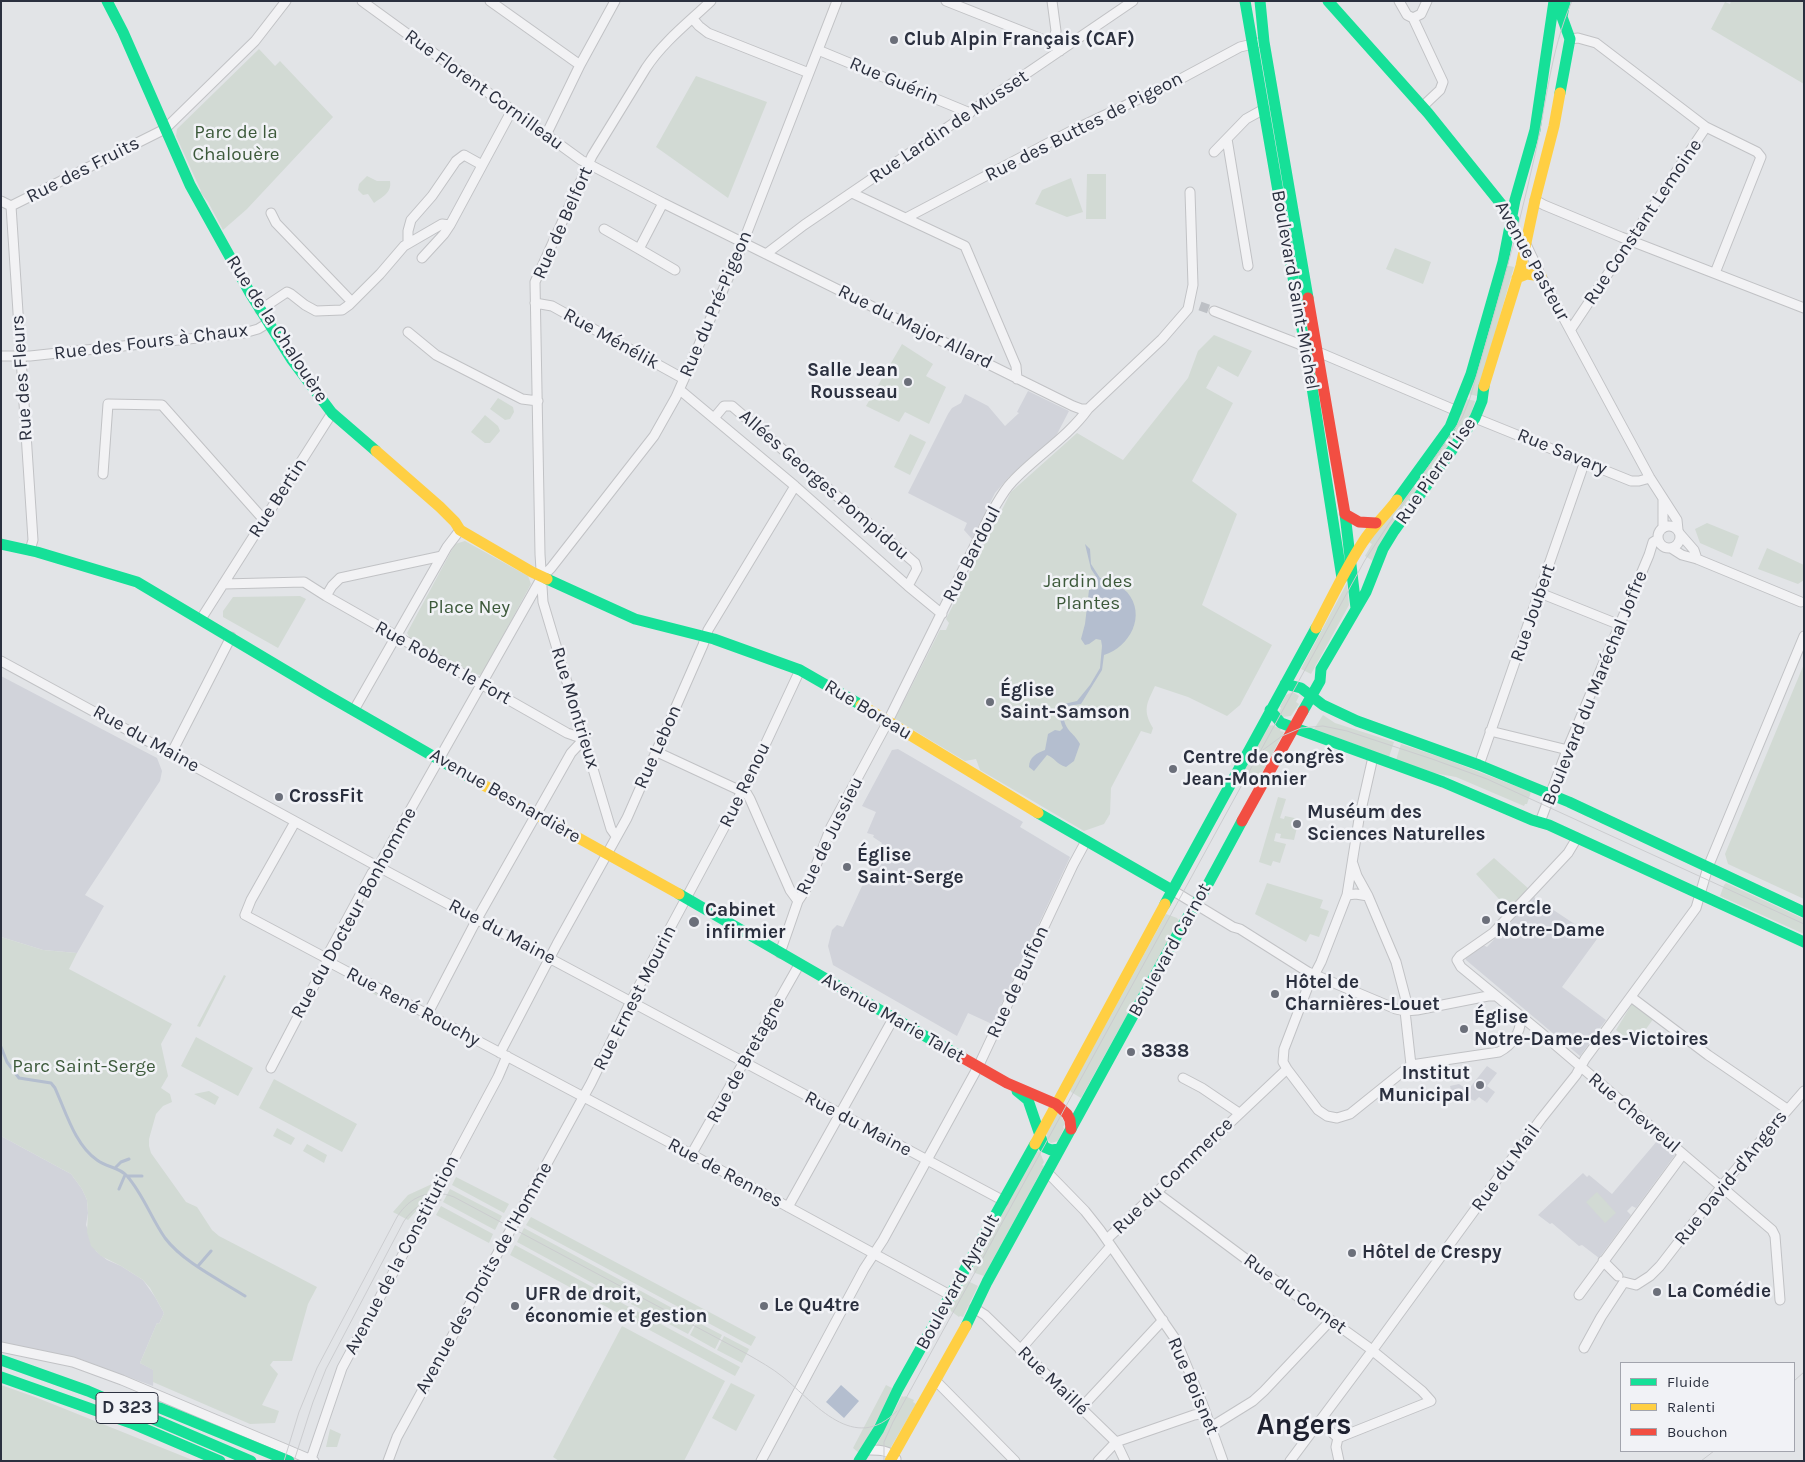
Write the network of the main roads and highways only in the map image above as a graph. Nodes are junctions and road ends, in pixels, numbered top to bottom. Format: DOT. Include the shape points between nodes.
graph roads {
  1 [pos="107,1"];
  2 [pos="1245,1"];
  3 [pos="1260,1"];
  4 [pos="1328,1"];
  5 [pos="1554,1"];
  6 [pos="1565,1"];
  7 [pos="1258,42"];
  8 [pos="1513,218"];
  9 [pos="1525,242"];
  10 [pos="1541,276"];
  11 [pos="1517,278"];
  12 [pos="1344,514"];
  13 [pos="1376,523"];
  14 [pos="1,544"];
  15 [pos="1351,561"];
  16 [pos="542,577"];
  17 [pos="1342,578"];
  18 [pos="1356,608"];
  19 [pos="1286,684"];
  20 [pos="1312,696"];
  21 [pos="1270,710"];
  22 [pos="1292,724"];
  23 [pos="1312,734"];
  24 [pos="1281,748"];
  25 [pos="1172,890"];
  26 [pos="1804,912"];
  27 [pos="1804,942"];
  28 [pos="780,953"];
  29 [pos="1007,1082"];
  30 [pos="1056,1104"];
  31 [pos="1071,1130"];
  32 [pos="1040,1135"];
  33 [pos="1060,1149"];
  34 [pos="1048,1150"];
  35 [pos="1047,1172"];
  36 [pos="1,1360"];
  37 [pos="1,1377"];
  38 [pos="88,1391"];
  39 [pos="893,1459"];
  40 [pos="220,1461"];
  41 [pos="251,1461"];
  42 [pos="289,1461"];
  43 [pos="860,1461"];
  1 -- 16 [label="main road, Rue de la Chalouère" via="190,186 260,310 300,371 332,413 440,508 460,530"];
  2 -- 7 [label="main road, Boulevard Saint-Michel"];
  3 -- 7 [label="main road, Boulevard Saint-Michel"];
  4 -- 8 [label="main road, Avenue Pasteur" via="1422,107"];
  5 -- 8 [label="main road, Rue Pierre Lise" via="1535,130"];
  6 -- 9 [label="main road, Rue Pierre Lise" via="1562,16 1570,39 1554,126"];
  7 -- 12 [label="main road, Boulevard Saint-Michel"];
  7 -- 17 [label="main road, Boulevard Saint-Michel" via="1264,109"];
  8 -- 9 [label="main road, Avenue Pasteur"];
  8 -- 13 [label="main road, Rue Pierre Lise" via="1472,374 1450,426 1396,503"];
  9 -- 11 [label="main road, Rue Pierre Lise"];
  10 -- 11 [label="main road" via="1527,274"];
  11 -- 18 [label="main road, Rue Pierre Lise" via="1475,418 1394,531"];
  12 -- 13 [label="main road" via="1359,522"];
  12 -- 15 [label="main road, Boulevard Saint-Michel"];
  13 -- 15 [label="main road, Rue Pierre Lise"];
  14 -- 28 [label="main road, Avenue Besnardière" via="137,582 535,815"];
  15 -- 17 [label="main road"];
  15 -- 18 [label="main road, Boulevard Saint-Michel"];
  16 -- 25 [label="main road, Rue Boreau" via="635,619 706,637 800,670"];
  17 -- 19 [label="main road"];
  18 -- 20 [label="main road" via="1321,669 1320,681"];
  19 -- 20 [label="main road" via="1301,688"];
  19 -- 21 [label="main road, Boulevard Carnot"];
  20 -- 22 [label="main road, Boulevard Carnot"];
  20 -- 26 [label="main road" via="1332,710 1357,721 1551,794"];
  21 -- 22 [label="main road" via="1277,720"];
  21 -- 25 [label="main road, Boulevard Carnot"];
  22 -- 23 [label="main road"];
  22 -- 24 [label="main road, Boulevard Carnot"];
  23 -- 24 [label="main road"];
  23 -- 27 [label="main road" via="1540,822"];
  24 -- 31 [label="main road, Boulevard Carnot"];
  25 -- 30 [label="main road, Boulevard Carnot"];
  28 -- 29 [label="main road, Avenue Marie Talet"];
  29 -- 30 [label="main road, Avenue Marie Talet"];
  29 -- 32 [label="main road, Avenue Marie Talet" via="1028,1100"];
  30 -- 31 [label="main road" via="1067,1114"];
  30 -- 32 [label="main road, Boulevard Ayrault"];
  31 -- 33 [label="main road, Boulevard Carnot"];
  32 -- 34 [label="main road, Avenue Marie Talet"];
  32 -- 43 [label="main road, Boulevard Ayrault"];
  33 -- 34 [label="main road"];
  33 -- 35 [label="main road, Boulevard Carnot"];
  34 -- 35 [label="main road"];
  35 -- 39 [label="main road, Boulevard Ayrault"];
  36 -- 38 [label="main road, D 323"];
  37 -- 40 [label="main road, D 323" via="131,1422"];
  38 -- 41 [label="main road, D 323"];
  38 -- 42 [label="main road" via="160,1408"];
}
